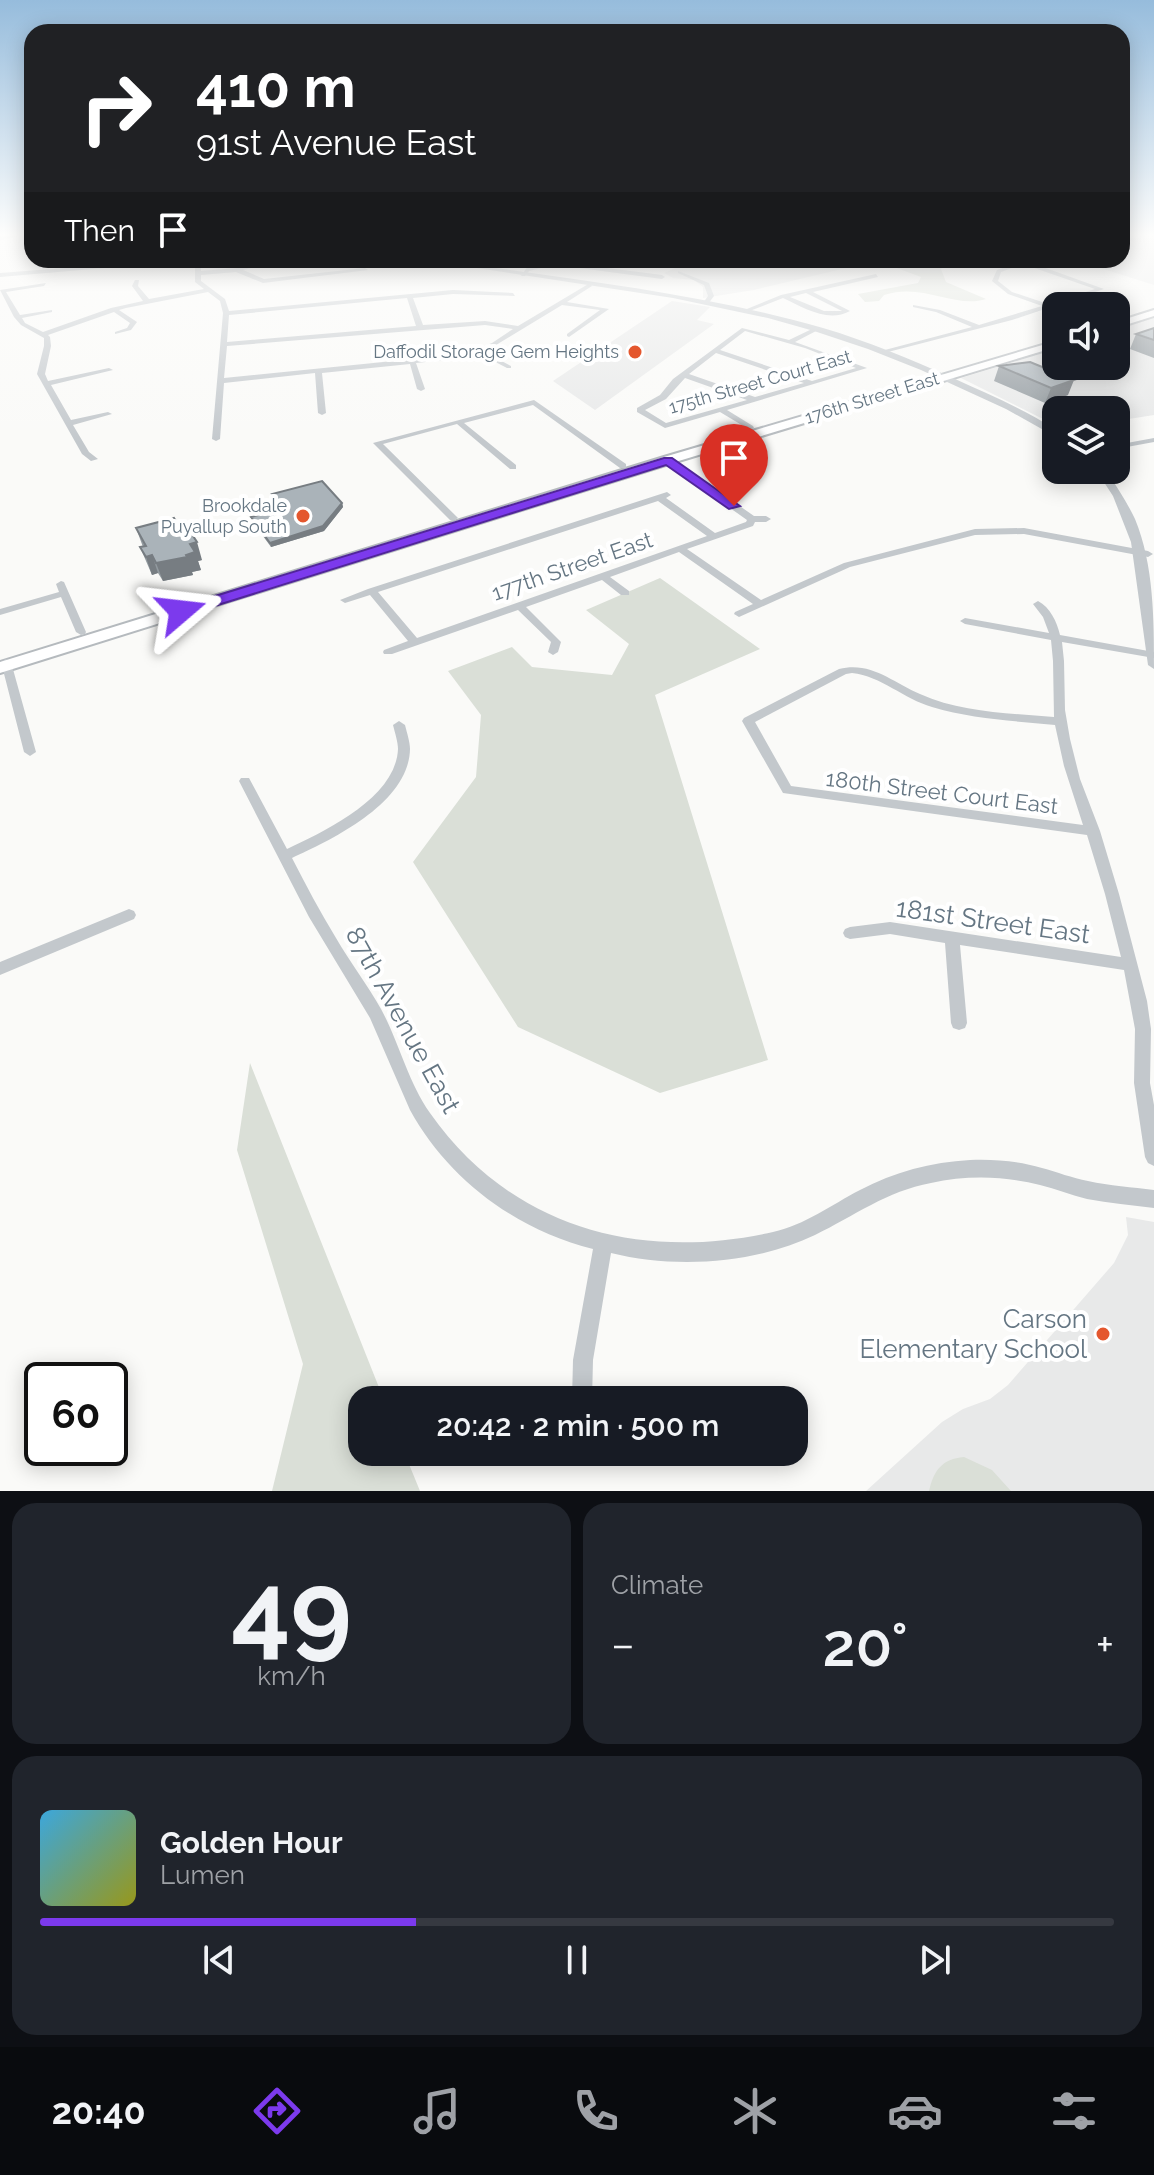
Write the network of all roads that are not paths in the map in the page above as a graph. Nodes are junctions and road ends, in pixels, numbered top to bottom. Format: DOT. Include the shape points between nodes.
graph roads {
  1 [pos="9,304"];
  2 [pos="136,304"];
  3 [pos="224,304"];
  4 [pos="334,304"];
  5 [pos="412,304"];
  6 [pos="561,304"];
  7 [pos="566,304"];
  8 [pos="709,304"];
  9 [pos="764,304"];
  10 [pos="802,304"];
  11 [pos="832,304"];
  12 [pos="915,306"];
  13 [pos="113,309"];
  14 [pos="1042,309"];
  15 [pos="1154,310"];
  16 [pos="50,311"];
  17 [pos="745,311"];
  18 [pos="226,313"];
  19 [pos="1130,316"];
  20 [pos="17,317"];
  21 [pos="1130,319"];
  22 [pos="420,327"];
  23 [pos="978,327"];
  24 [pos="518,328"];
  25 [pos="816,329"];
  26 [pos="117,333"];
  27 [pos="44,334"];
  28 [pos="569,335"];
  29 [pos="789,342"];
  30 [pos="1042,342"];
  31 [pos="223,344"];
  32 [pos="1042,348"];
  33 [pos="479,351"];
  34 [pos="716,351"];
  35 [pos="884,351"];
  36 [pos="413,364"];
  37 [pos="509,367"];
  38 [pos="109,370"];
  39 [pos="318,372"];
  40 [pos="938,374"];
  41 [pos="684,375"];
  42 [pos="220,381"];
  43 [pos="48,383"];
  44 [pos="811,384"];
  45 [pos="421,389"];
  46 [pos="755,400"];
  47 [pos="721,410"];
  48 [pos="322,413"];
  49 [pos="108,414"];
  50 [pos="459,422"];
  51 [pos="70,423"];
  52 [pos="1042,426"];
  53 [pos="750,428"];
  54 [pos="724,435"];
  55 [pos="216,439"];
  56 [pos="1154,440"];
  57 [pos="1130,444"];
  58 [pos="94,459"];
  59 [pos="668,460"];
  60 [pos="623,466"];
  61 [pos="513,467"];
  62 [pos="1112,484"];
  63 [pos="519,506"];
  64 [pos="451,519"];
  65 [pos="752,519"];
  66 [pos="766,519"];
  67 [pos="715,537"];
  68 [pos="680,549"];
  69 [pos="1148,554"];
  70 [pos="352,558"];
  71 [pos="604,577"];
  72 [pos="372,591"];
  73 [pos="625,593"];
  74 [pos="345,600"];
  75 [pos="758,603"];
  76 [pos="1038,604"];
  77 [pos="520,606"];
  78 [pos="0,612"];
  79 [pos="739,614"];
  80 [pos="965,621"];
  81 [pos="81,632"];
  82 [pos="1057,636"];
  83 [pos="415,643"];
  84 [pos="388,652"];
  85 [pos="553,652"];
  86 [pos="1153,658"];
  87 [pos="2,663"];
  88 [pos="1061,722"];
  89 [pos="399,725"];
  90 [pos="30,752"];
  91 [pos="245,781"];
  92 [pos="1093,831"];
  93 [pos="284,856"];
  94 [pos="129,915"];
  95 [pos="850,933"];
  96 [pos="952,938"];
  97 [pos="1130,965"];
  98 [pos="0,969"];
  99 [pos="959,1023"];
  100 [pos="1154,1157"];
  101 [pos="1154,1199"];
  102 [pos="603,1245"];
  103 [pos="582,1386"];
  1 -- 20 [label="street"];
  2 -- 13 [label="street"];
  3 -- 18 [label="street"];
  4 -- 18 [label="street"];
  5 -- 22 [label="street"];
  6 -- 24 [label="street"];
  7 -- 28 [label="street" via="606,309"];
  8 -- 17 [label="street"];
  9 -- 17 [label="street"];
  10 -- 11 [label="street" via="827,314 842,315 846,310"];
  12 -- 23 [label="street"];
  13 -- 26 [label="street" via="134,322"];
  13 -- 27 [label="street"];
  14 -- 23 [label="street"];
  15 -- 19 [label="main road"];
  15 -- 21 [label="main road"];
  16 -- 20 [label="street"];
  17 -- 25 [label="street"];
  18 -- 31 [label="street"];
  20 -- 27 [label="street"];
  22 -- 24 [label="street" via="485,323"];
  22 -- 31 [label="street"];
  23 -- 35 [label="street"];
  24 -- 33 [label="street"];
  25 -- 29 [label="street"];
  25 -- 35 [label="street"];
  27 -- 43 [label="street" via="49,345 41,374"];
  29 -- 34 [label="street" via="744,329"];
  29 -- 44 [label="street, 175th Street Court East" via="863,368"];
  30 -- 40 [label="main road, 176th Street East"];
  31 -- 42 [label="street"];
  32 -- 40 [label="main road, 176th Street East"];
  33 -- 36 [label="street"];
  33 -- 37 [label="street"];
  34 -- 41 [label="street"];
  34 -- 44 [label="street"];
  35 -- 40 [label="street"];
  36 -- 39 [label="street"];
  36 -- 45 [label="street"];
  38 -- 43 [label="street"];
  39 -- 42 [label="street"];
  39 -- 48 [label="street"];
  40 -- 52 [label="street"];
  40 -- 53 [label="main road, 176th Street East"];
  40 -- 59 [label="main road, 176th Street East"];
  41 -- 46 [label="street"];
  41 -- 47 [label="street, 175th Street Court East" via="663,397 640,410 665,426"];
  42 -- 55 [label="street"];
  43 -- 51 [label="street"];
  44 -- 46 [label="street, 175th Street Court East"];
  46 -- 47 [label="street, 175th Street Court East"];
  47 -- 53 [label="street"];
  49 -- 51 [label="street"];
  50 -- 60 [label="street" via="534,402"];
  50 -- 61 [label="street"];
  50 -- 64 [label="street" via="377,443"];
  51 -- 58 [label="street"];
  53 -- 54 [label="main road, 176th Street East"];
  54 -- 59 [label="main road" via="667,456"];
  54 -- 60 [label="main road, 176th Street East"];
  56 -- 57 [label="street"];
  59 -- 63 [label="main road, 176th Street East"];
  59 -- 65 [label="street"];
  60 -- 63 [label="main road"];
  60 -- 64 [label="main road, 176th Street East"];
  62 -- 69 [label="street" via="1131,507"];
  63 -- 70 [label="main road, 176th Street East"];
  64 -- 70 [label="main road" via="355,552"];
  64 -- 81 [label="main road, 176th Street East"];
  65 -- 66 [label="street, 177th Street East"];
  65 -- 67 [label="street, 177th Street East"];
  67 -- 68 [label="street, 177th Street East"];
  67 -- 72 [label="street" via="664,496"];
  68 -- 71 [label="street, 177th Street East"];
  68 -- 75 [label="street"];
  69 -- 75 [label="street" via="1039,533 975,532 847,565"];
  69 -- 86 [label="street"];
  70 -- 87 [label="main road, 176th Street East"];
  71 -- 73 [label="street"];
  71 -- 77 [label="street, 177th Street East"];
  72 -- 74 [label="street"];
  72 -- 83 [label="street"];
  75 -- 79 [label="street"];
  76 -- 82 [label="street"];
  77 -- 83 [label="street, 177th Street East"];
  77 -- 85 [label="street" via="556,642"];
  78 -- 81 [label="street" via="63,588"];
  80 -- 82 [label="street"];
  81 -- 87 [label="main road, 176th Street East" via="75,639"];
  82 -- 86 [label="street"];
  82 -- 88 [label="street"];
  83 -- 84 [label="street, 177th Street East"];
  87 -- 90 [label="street"];
  88 -- 92 [label="street"];
  88 -- 92 [label="street, 180th Street Court East" via="946,707 857,669 843,671 748,721 787,790"];
  89 -- 93 [label="street" via="407,753 388,788 347,823"];
  91 -- 93 [label="street, 87th Avenue East"];
  92 -- 97 [label="street"];
  93 -- 102 [label="street, 87th Avenue East" via="440,1140 488,1190 511,1205"];
  94 -- 98 [label="street"];
  95 -- 96 [label="street, 181st Street East" via="890,928"];
  96 -- 97 [label="street, 181st Street East"];
  96 -- 99 [label="street"];
  97 -- 100 [label="street" via="1143,1029 1142,1083"];
  101 -- 102 [label="street, 87th Avenue East" via="1088,1190 1021,1172 953,1171 874,1191 805,1232 773,1242 673,1252"];
  102 -- 103 [label="street"];
}
